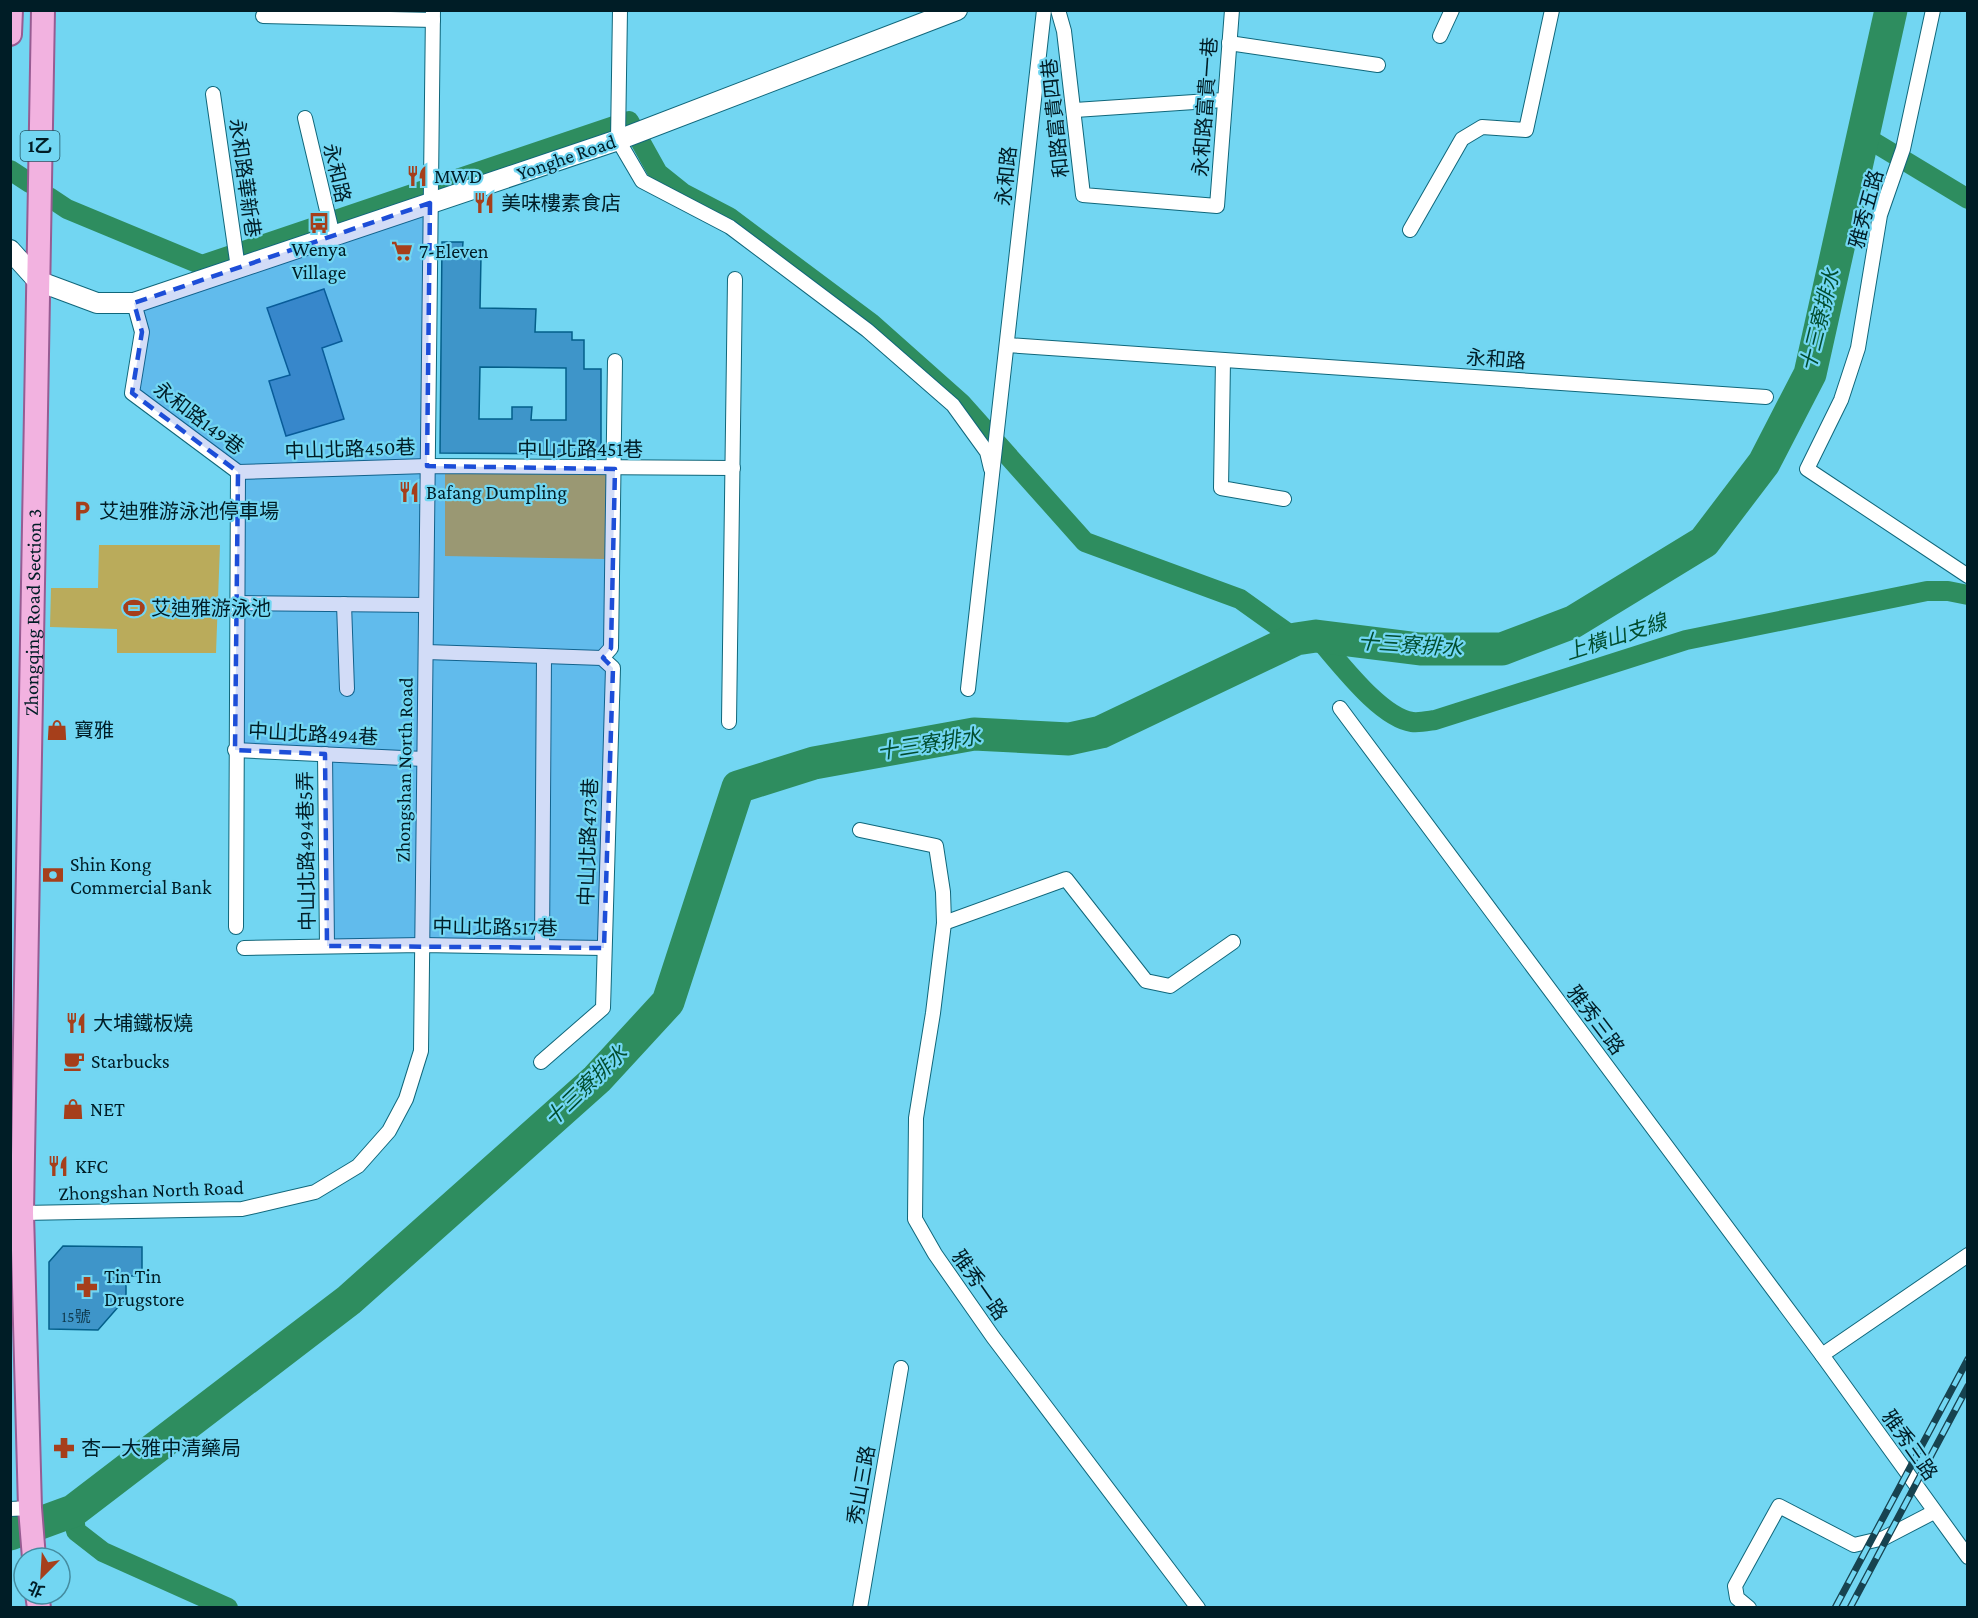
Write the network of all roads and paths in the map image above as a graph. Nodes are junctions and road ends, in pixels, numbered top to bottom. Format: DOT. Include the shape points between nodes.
graph roads {
  1 [pos="11,10"];
  2 [pos="43,10"];
  3 [pos="620,10"];
  4 [pos="957,10"];
  5 [pos="1044,10"];
  6 [pos="1058,10"];
  7 [pos="1232,10"];
  8 [pos="1452,10"];
  9 [pos="1552,10"];
  10 [pos="1933,10"];
  11 [pos="433,15"];
  12 [pos="263,16"];
  13 [pos="10,34"];
  14 [pos="1440,36"];
  15 [pos="1229,43"];
  16 [pos="1378,65"];
  17 [pos="213,94"];
  18 [pos="1224,100"];
  19 [pos="1075,110"];
  20 [pos="305,118"];
  21 [pos="618,139"];
  22 [pos="430,203"];
  23 [pos="1217,206"];
  24 [pos="1410,230"];
  25 [pos="332,235"];
  26 [pos="10,250"];
  27 [pos="238,268"];
  28 [pos="735,279"];
  29 [pos="38,281"];
  30 [pos="134,303"];
  31 [pos="1007,345"];
  32 [pos="1223,360"];
  33 [pos="615,361"];
  34 [pos="1766,397"];
  35 [pos="427,466"];
  36 [pos="733,468"];
  37 [pos="615,469"];
  38 [pos="238,471"];
  39 [pos="992,474"];
  40 [pos="1284,499"];
  41 [pos="1968,576"];
  42 [pos="237,603"];
  43 [pos="345,604"];
  44 [pos="425,604"];
  45 [pos="426,652"];
  46 [pos="544,656"];
  47 [pos="602,658"];
  48 [pos="968,689"];
  49 [pos="347,690"];
  50 [pos="1340,708"];
  51 [pos="729,722"];
  52 [pos="235,750"];
  53 [pos="325,754"];
  54 [pos="424,759"];
  55 [pos="860,830"];
  56 [pos="944,922"];
  57 [pos="236,927"];
  58 [pos="1233,942"];
  59 [pos="422,945"];
  60 [pos="327,946"];
  61 [pos="542,947"];
  62 [pos="244,948"];
  63 [pos="604,948"];
  64 [pos="541,1062"];
  65 [pos="16,1213"];
  66 [pos="1968,1255"];
  67 [pos="1822,1355"];
  68 [pos="901,1368"];
  69 [pos="24,1512"];
  70 [pos="1934,1512"];
  71 [pos="32,1546"];
  72 [pos="1968,1557"];
  73 [pos="860,1608"];
  74 [pos="1198,1608"];
  75 [pos="1749,1608"];
  1 -- 13 [label="main road"];
  2 -- 29 [label="main road, Zhongqing Road Section 3 / 1乙"];
  3 -- 21 [label="street"];
  4 -- 21 [label="main road, Yonghe Road"];
  5 -- 31 [label="street, 永和路"];
  6 -- 19 [label="street, 和路富貴四巷"];
  7 -- 15 [label="street, 永和路富貴一巷"];
  8 -- 14 [label="street"];
  9 -- 24 [label="street" via="1526,130 1482,127 1462,139"];
  10 -- 41 [label="street, 雅秀五路" via="1903,149 1880,215 1858,348 1841,400 1807,469"];
  11 -- 12 [label="street"];
  11 -- 22 [label="street, Zhongshan North Road"];
  15 -- 16 [label="street"];
  15 -- 18 [label="street, 永和路富貴一巷"];
  17 -- 27 [label="street, 永和路華新巷"];
  18 -- 19 [label="street"];
  18 -- 23 [label="street, 永和路富貴一巷"];
  19 -- 23 [label="street, 和路富貴四巷" via="1083,195"];
  20 -- 25 [label="street, 永和路"];
  21 -- 22 [label="main road, Yonghe Road"];
  21 -- 39 [label="street, 永和路" via="642,181 730,227 867,330 953,405 987,452"];
  22 -- 25 [label="main road, Yonghe Road"];
  22 -- 35 [label="street, Zhongshan North Road"];
  25 -- 27 [label="main road, Yonghe Road"];
  26 -- 29 [label="main road, Yonghe Road"];
  27 -- 30 [label="main road, Yonghe Road"];
  28 -- 36 [label="street"];
  29 -- 30 [label="main road, Yonghe Road" via="97,303"];
  29 -- 65 [label="main road, Zhongqing Road Section 3 / 1乙"];
  30 -- 38 [label="street, 永和路149巷" via="142,332 132,393"];
  31 -- 32 [label="street, 永和路"];
  31 -- 39 [label="street, 永和路"];
  32 -- 34 [label="street, 永和路"];
  32 -- 40 [label="street" via="1221,488"];
  33 -- 37 [label="street"];
  35 -- 37 [label="street, 中山北路451巷"];
  35 -- 38 [label="street, 中山北路450巷"];
  35 -- 44 [label="street, Zhongshan North Road"];
  36 -- 37 [label="street, 中山北路451巷"];
  36 -- 51 [label="street"];
  37 -- 47 [label="street" via="611,648"];
  38 -- 42 [label="street, 永和路149巷"];
  39 -- 48 [label="street, 永和路"];
  42 -- 43 [label="street"];
  42 -- 52 [label="street, 永和路149巷"];
  43 -- 44 [label="street"];
  43 -- 49 [label="street"];
  44 -- 45 [label="street, Zhongshan North Road"];
  45 -- 46 [label="street"];
  45 -- 54 [label="street, Zhongshan North Road"];
  46 -- 47 [label="street"];
  46 -- 61 [label="street"];
  47 -- 63 [label="street, 中山北路473巷" via="612,668"];
  50 -- 67 [label="street, 雅秀三路"];
  52 -- 53 [label="street, 中山北路494巷"];
  52 -- 57 [label="street, 中山北路494巷"];
  53 -- 54 [label="street, 中山北路494巷"];
  53 -- 60 [label="street, 中山北路494巷5弄"];
  54 -- 59 [label="street, Zhongshan North Road"];
  55 -- 56 [label="street, 雅秀一路" via="936,846"];
  56 -- 58 [label="street" via="1066,879 1146,981 1170,986"];
  56 -- 74 [label="street, 雅秀一路" via="915,1118 915,1219 993,1337"];
  59 -- 60 [label="street, 中山北路517巷"];
  59 -- 61 [label="street, 中山北路517巷"];
  59 -- 65 [label="street, Zhongshan North Road" via="421,1051 406,1099 389,1131 358,1166 315,1192 242,1209"];
  60 -- 62 [label="street, 中山北路517巷"];
  61 -- 63 [label="street, 中山北路517巷"];
  63 -- 64 [label="street, 中山北路473巷" via="603,1008"];
  65 -- 69 [label="main road, Zhongqing Road Section 3"];
  66 -- 67 [label="street"];
  67 -- 70 [label="street, 雅秀三路"];
  68 -- 73 [label="street, 秀山三路"];
  69 -- 71 [label="main road, Zhongqing Road Section 3"];
  70 -- 72 [label="street, 雅秀三路"];
  70 -- 75 [label="street" via="1884,1538 1854,1545 1779,1506 1735,1586 1737,1598"];
}
